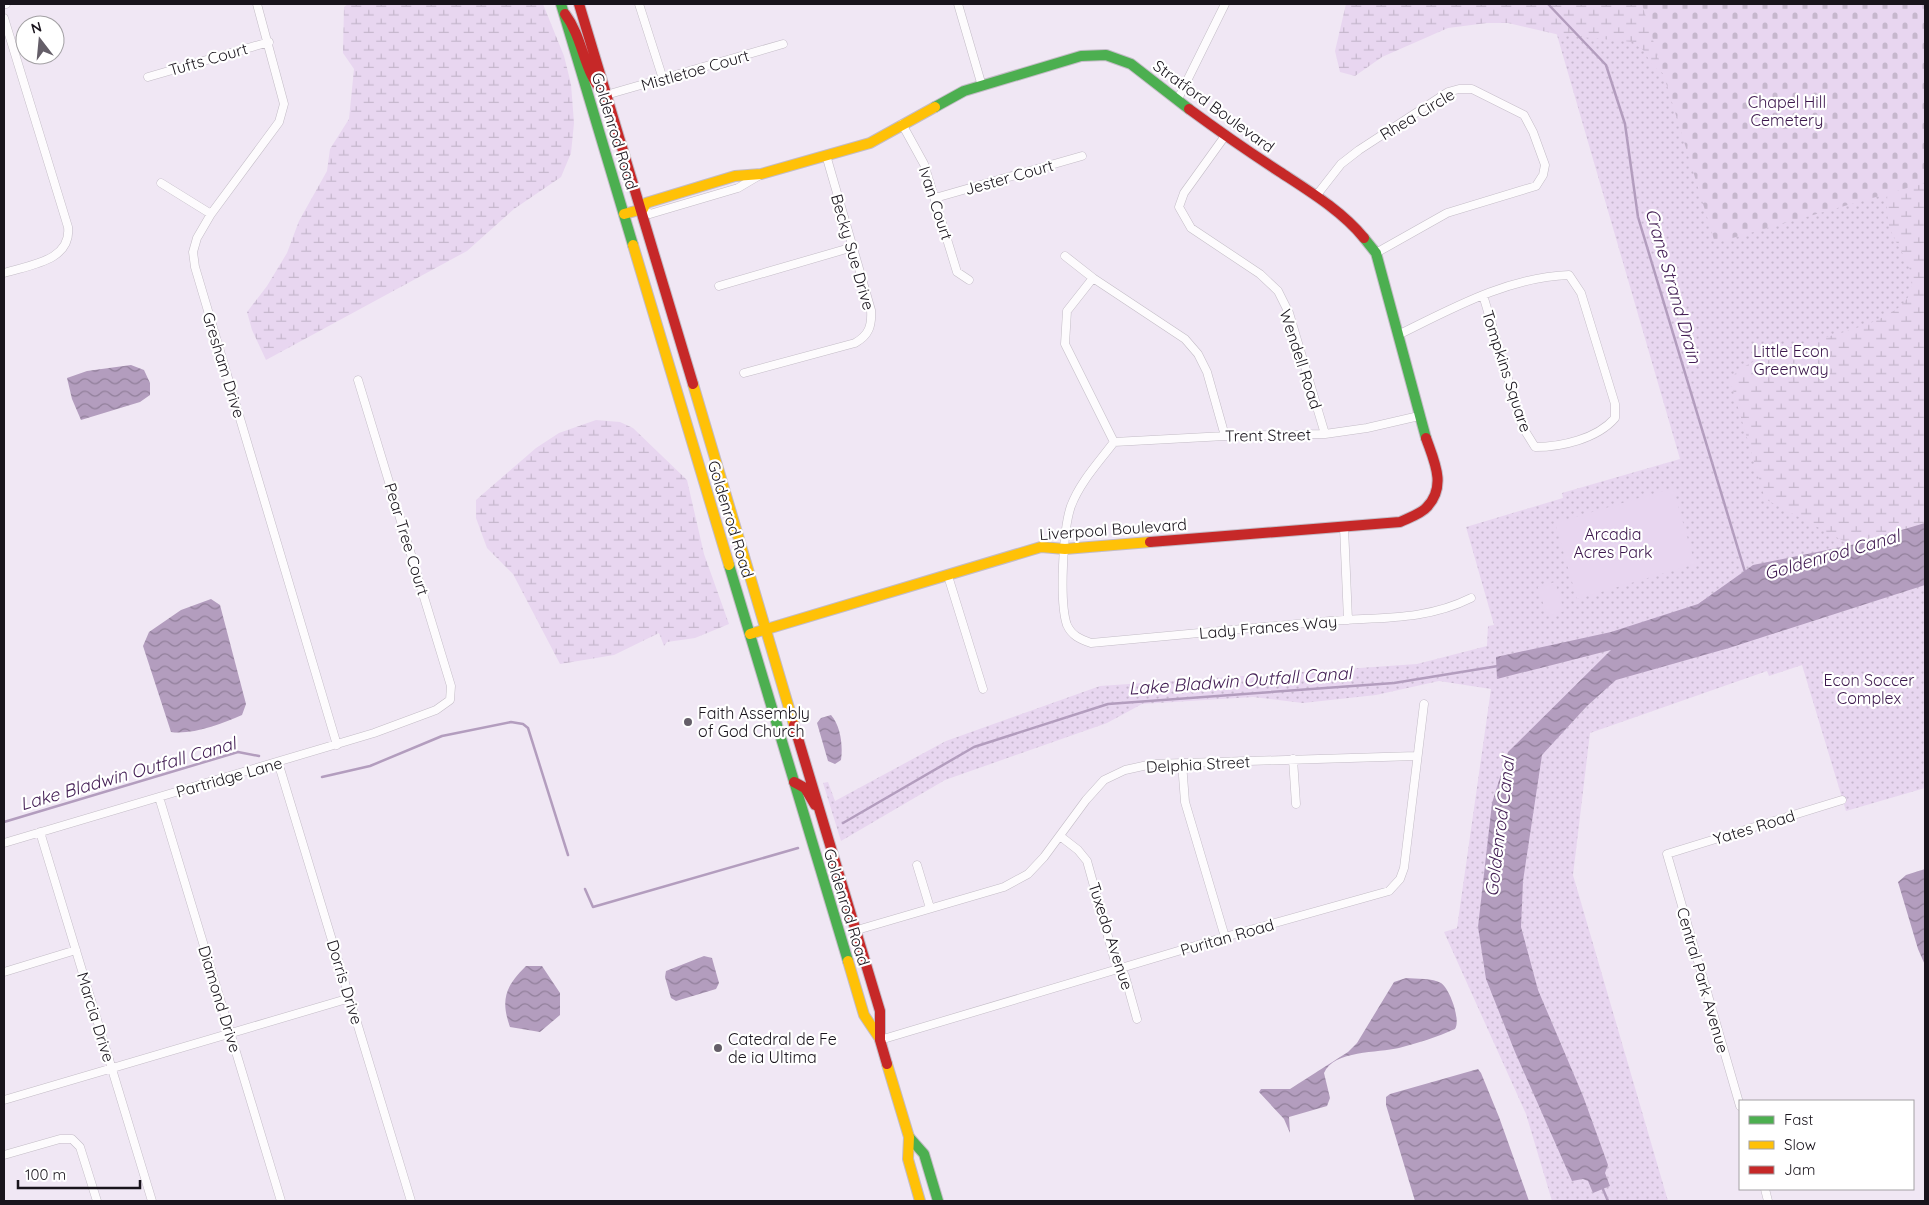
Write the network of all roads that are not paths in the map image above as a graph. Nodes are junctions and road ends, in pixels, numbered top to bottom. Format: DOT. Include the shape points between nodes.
graph roads {
  1 [pos="257,4"];
  2 [pos="579,4"];
  3 [pos="639,4"];
  4 [pos="958,4"];
  5 [pos="1225,4"];
  6 [pos="562,7"];
  7 [pos="4,18"];
  8 [pos="268,42"];
  9 [pos="783,44"];
  10 [pos="148,76"];
  11 [pos="663,79"];
  12 [pos="982,86"];
  13 [pos="606,95"];
  14 [pos="1178,99"];
  15 [pos="902,124"];
  16 [pos="1224,136"];
  17 [pos="826,155"];
  18 [pos="1082,156"];
  19 [pos="161,182"];
  20 [pos="1316,196"];
  21 [pos="935,198"];
  22 [pos="642,209"];
  23 [pos="211,214"];
  24 [pos="624,214"];
  25 [pos="852,247"];
  26 [pos="1376,253"];
  27 [pos="1065,256"];
  28 [pos="4,273"];
  29 [pos="1093,278"];
  30 [pos="969,280"];
  31 [pos="719,286"];
  32 [pos="1483,295"];
  33 [pos="1398,335"];
  34 [pos="744,373"];
  35 [pos="358,380"];
  36 [pos="1419,416"];
  37 [pos="1325,434"];
  38 [pos="1225,436"];
  39 [pos="1114,442"];
  40 [pos="1427,508"];
  41 [pos="1344,527"];
  42 [pos="1065,549"];
  43 [pos="948,576"];
  44 [pos="1471,598"];
  45 [pos="1348,620"];
  46 [pos="767,629"];
  47 [pos="750,634"];
  48 [pos="983,689"];
  49 [pos="450,700"];
  50 [pos="1424,704"];
  51 [pos="337,745"];
  52 [pos="1416,756"];
  53 [pos="1293,759"];
  54 [pos="278,762"];
  55 [pos="1182,763"];
  56 [pos="794,782"];
  57 [pos="159,797"];
  58 [pos="1842,800"];
  59 [pos="1296,804"];
  60 [pos="822,816"];
  61 [pos="40,832"];
  62 [pos="1060,836"];
  63 [pos="4,843"];
  64 [pos="1666,854"];
  65 [pos="917,865"];
  66 [pos="930,908"];
  67 [pos="857,930"];
  68 [pos="1225,937"];
  69 [pos="76,950"];
  70 [pos="1120,968"];
  71 [pos="4,972"];
  72 [pos="350,998"];
  73 [pos="1137,1019"];
  74 [pos="231,1033"];
  75 [pos="880,1040"];
  76 [pos="112,1068"];
  77 [pos="4,1100"];
  78 [pos="1739,1103"];
  79 [pos="909,1137"];
  80 [pos="4,1155"];
  81 [pos="96,1201"];
  82 [pos="152,1201"];
  83 [pos="281,1201"];
  84 [pos="411,1201"];
  85 [pos="920,1201"];
  86 [pos="938,1201"];
  1 -- 8 [label="street, Gresham Drive"];
  2 -- 13 [label="main road, Goldenrod Road"];
  3 -- 11 [label="street"];
  4 -- 12 [label="street"];
  5 -- 14 [label="street"];
  6 -- 13 [label="main road" via="575,24 593,83"];
  6 -- 24 [label="main road, Goldenrod Road"];
  7 -- 28 [label="street" via="69,238 65,248 56,256"];
  8 -- 10 [label="street, Tufts Court"];
  8 -- 23 [label="street, Gresham Drive" via="284,104 279,122"];
  9 -- 11 [label="street, Mistletoe Court"];
  11 -- 13 [label="street, Mistletoe Court"];
  12 -- 14 [label="main road, Stratford Boulevard" via="1081,56 1106,55 1131,64"];
  12 -- 15 [label="main road, Stratford Boulevard" via="942,102"];
  13 -- 22 [label="main road, Goldenrod Road"];
  14 -- 16 [label="main road, Stratford Boulevard"];
  15 -- 17 [label="main road, Stratford Boulevard" via="870,143"];
  15 -- 21 [label="street, Ivan Court" via="924,164"];
  16 -- 20 [label="main road, Stratford Boulevard"];
  16 -- 37 [label="street, Wendell Road" via="1184,194 1179,207 1191,228 1260,274 1278,291 1288,313"];
  17 -- 22 [label="main road, Stratford Boulevard" via="762,174 735,176 646,202"];
  17 -- 25 [label="street, Becky Sue Drive"];
  18 -- 21 [label="street, Jester Court"];
  19 -- 23 [label="street"];
  20 -- 26 [label="main road, Stratford Boulevard" via="1355,227"];
  20 -- 26 [label="street, Rhea Circle" via="1340,164 1448,92 1472,89 1524,115 1545,165 1536,186 1447,214"];
  21 -- 30 [label="street, Ivan Court" via="957,272"];
  22 -- 24 [label="main road, Stratford Boulevard"];
  22 -- 46 [label="main road, Goldenrod Road"];
  23 -- 51 [label="street, Gresham Drive" via="197,238 193,252 195,267"];
  24 -- 47 [label="main road, Goldenrod Road"];
  25 -- 31 [label="street"];
  25 -- 34 [label="street, Becky Sue Drive" via="871,310 872,324 865,337 855,343"];
  26 -- 33 [label="main road, Stratford Boulevard"];
  27 -- 29 [label="street"];
  29 -- 38 [label="street" via="1185,339 1198,354 1207,372"];
  29 -- 39 [label="street" via="1067,311 1065,344"];
  32 -- 32 [label="street, Tompkins Square" via="1549,275 1569,274 1581,293 1615,404 1614,418 1607,427 1551,447 1535,447 1522,426"];
  32 -- 33 [label="street, Tompkins Square"];
  33 -- 36 [label="main road, Stratford Boulevard"];
  35 -- 49 [label="street, Pear Tree Court" via="451,686"];
  36 -- 37 [label="street, Trent Street"];
  36 -- 40 [label="main road, Stratford Boulevard" via="1439,475 1437,491"];
  37 -- 38 [label="street, Trent Street"];
  38 -- 39 [label="street, Trent Street"];
  39 -- 42 [label="street" via="1079,489 1071,507"];
  40 -- 41 [label="main road, Liverpool Boulevard" via="1400,522"];
  41 -- 42 [label="main road, Liverpool Boulevard"];
  41 -- 45 [label="street"];
  42 -- 43 [label="main road, Liverpool Boulevard" via="1041,547"];
  42 -- 45 [label="street, Lady Frances Way" via="1063,606 1068,626 1076,638 1091,643"];
  43 -- 46 [label="main road, Liverpool Boulevard"];
  43 -- 48 [label="street"];
  44 -- 45 [label="street, Lady Frances Way" via="1458,605 1406,618"];
  46 -- 47 [label="main road, Liverpool Boulevard"];
  46 -- 60 [label="main road, Goldenrod Road"];
  47 -- 56 [label="main road, Goldenrod Road"];
  49 -- 51 [label="street, Partridge Lane" via="436,710"];
  50 -- 52 [label="street, Puritan Road"];
  51 -- 54 [label="street, Partridge Lane"];
  52 -- 53 [label="street, Delphia Street"];
  52 -- 68 [label="street, Puritan Road" via="1404,868 1400,879 1388,891"];
  53 -- 55 [label="street, Delphia Street"];
  53 -- 59 [label="street"];
  54 -- 57 [label="street, Partridge Lane"];
  54 -- 72 [label="street, Dorris Drive"];
  55 -- 62 [label="street, Delphia Street" via="1152,764 1125,770 1104,780"];
  55 -- 68 [label="street" via="1185,802"];
  56 -- 60 [label="main road" via="805,788"];
  56 -- 75 [label="main road, Goldenrod Road" via="864,1015"];
  57 -- 61 [label="street, Partridge Lane"];
  57 -- 74 [label="street, Diamond Drive"];
  58 -- 64 [label="street, Yates Road"];
  60 -- 67 [label="main road, Goldenrod Road"];
  61 -- 63 [label="street, Partridge Lane"];
  61 -- 69 [label="street, Marcia Drive"];
  62 -- 66 [label="street, Delphia Street" via="1028,874 1004,887"];
  62 -- 70 [label="street, Tuxedo Avenue" via="1087,861 1114,958"];
  64 -- 78 [label="street, Central Park Avenue"];
  65 -- 66 [label="street"];
  66 -- 67 [label="street, Delphia Street"];
  67 -- 75 [label="main road, Goldenrod Road" via="880,1011"];
  68 -- 70 [label="street, Puritan Road"];
  69 -- 71 [label="street"];
  69 -- 76 [label="street, Marcia Drive"];
  70 -- 73 [label="street, Tuxedo Avenue"];
  70 -- 75 [label="street, Puritan Road"];
  72 -- 74 [label="street"];
  72 -- 84 [label="street, Dorris Drive"];
  74 -- 76 [label="street"];
  74 -- 83 [label="street, Diamond Drive"];
  75 -- 79 [label="main road, Goldenrod Road"];
  76 -- 77 [label="street"];
  76 -- 82 [label="street, Marcia Drive"];
  79 -- 85 [label="main road, Goldenrod Road" via="908,1160"];
  79 -- 86 [label="main road, Goldenrod Road" via="924,1154"];
  80 -- 81 [label="street" via="60,1139 72,1139 80,1147"];
}
